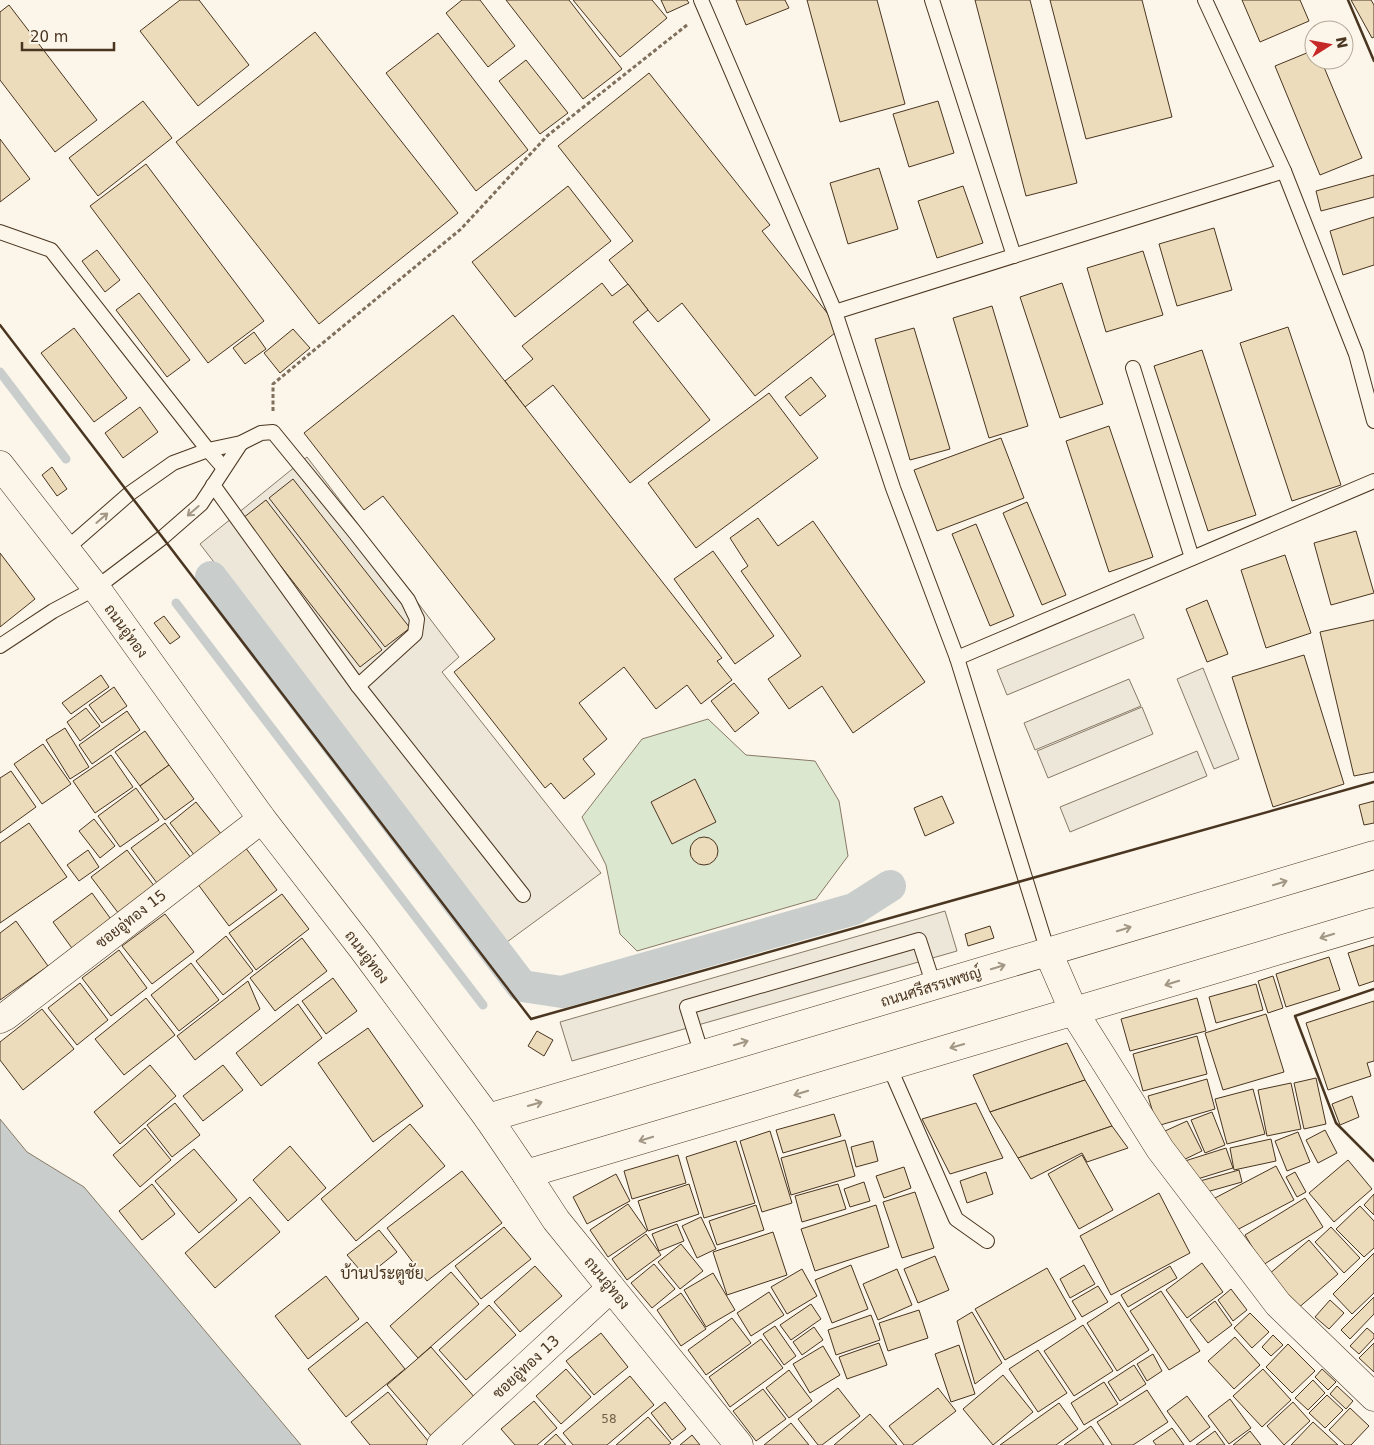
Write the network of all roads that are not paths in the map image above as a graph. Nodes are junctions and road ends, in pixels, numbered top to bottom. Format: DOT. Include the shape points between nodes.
graph roads {
  1 [pos="932,0"];
  2 [pos="1205,0"];
  3 [pos="703,5"];
  4 [pos="1284,171"];
  5 [pos="0,232"];
  6 [pos="1014,256"];
  7 [pos="836,312"];
  8 [pos="1133,368"];
  9 [pos="1374,421"];
  10 [pos="241,443"];
  11 [pos="208,450"];
  12 [pos="0,465"];
  13 [pos="224,468"];
  14 [pos="1374,481"];
  15 [pos="213,485"];
  16 [pos="65,550"];
  17 [pos="1192,558"];
  18 [pos="96,588"];
  19 [pos="0,646"];
  20 [pos="957,658"];
  21 [pos="358,686"];
  22 [pos="262,819"];
  23 [pos="1374,855"];
  24 [pos="523,895"];
  25 [pos="1374,922"];
  26 [pos="1048,952"];
  27 [pos="934,986"];
  28 [pos="1074,1012"];
  29 [pos="0,1019"];
  30 [pos="702,1055"];
  31 [pos="889,1066"];
  32 [pos="488,1118"];
  33 [pos="526,1174"];
  34 [pos="986,1242"];
  35 [pos="611,1288"];
  36 [pos="1374,1397"];
  37 [pos="441,1445"];
  38 [pos="739,1445"];
  1 -- 6 [label="lane"];
  2 -- 4 [label="lane"];
  3 -- 7 [label="lane"];
  4 -- 6 [label="lane"];
  4 -- 9 [label="lane" via="1356,354"];
  5 -- 11 [label="lane" via="51,250"];
  6 -- 7 [label="lane"];
  7 -- 20 [label="lane" via="894,488"];
  8 -- 17 [label="lane"];
  10 -- 11 [label="lane"];
  10 -- 13 [label="lane"];
  10 -- 21 [label="lane" via="273,432 408,600 417,619 415,634"];
  11 -- 13 [label="lane"];
  16 -- 11 [label="lane, one-way" via="129,494 173,463"];
  12 -- 16 [label="main road, ถนนอู่ทอง"];
  13 -- 15 [label="lane"];
  14 -- 17 [label="lane"];
  15 -- 18 [label="lane, one-way" via="201,504"];
  15 -- 21 [label="lane"];
  16 -- 18 [label="main road, ถนนอู่ทอง"];
  17 -- 20 [label="lane"];
  18 -- 19 [label="lane" via="53,611"];
  18 -- 22 [label="main road, ถนนอู่ทอง"];
  20 -- 26 [label="lane"];
  21 -- 24 [label="lane"];
  22 -- 29 [label="main road, ซอยอู่ทอง 15"];
  22 -- 32 [label="main road, ถนนอู่ทอง"];
  26 -- 23 [label="main road, ถนนศรีสรรเพชญ์, one-way"];
  25 -- 28 [label="main road, one-way"];
  27 -- 26 [label="main road, ถนนศรีสรรเพชญ์, one-way"];
  26 -- 28 [label="main road"];
  30 -- 27 [label="main road, ถนนศรีสรรเพชญ์, one-way"];
  27 -- 30 [label="lane" via="919,940 687,1007"];
  28 -- 31 [label="main road, one-way"];
  28 -- 36 [label="main road" via="1160,1149 1278,1304"];
  32 -- 30 [label="main road, ถนนศรีสรรเพชญ์, one-way"];
  31 -- 33 [label="main road, one-way"];
  31 -- 34 [label="lane" via="956,1219"];
  32 -- 33 [label="main road, ถนนอู่ทอง"];
  33 -- 35 [label="main road, ถนนอู่ทอง" via="554,1217"];
  35 -- 37 [label="main road, ซอยอู่ทอง 13"];
  35 -- 38 [label="main road, ถนนอู่ทอง"];
}
